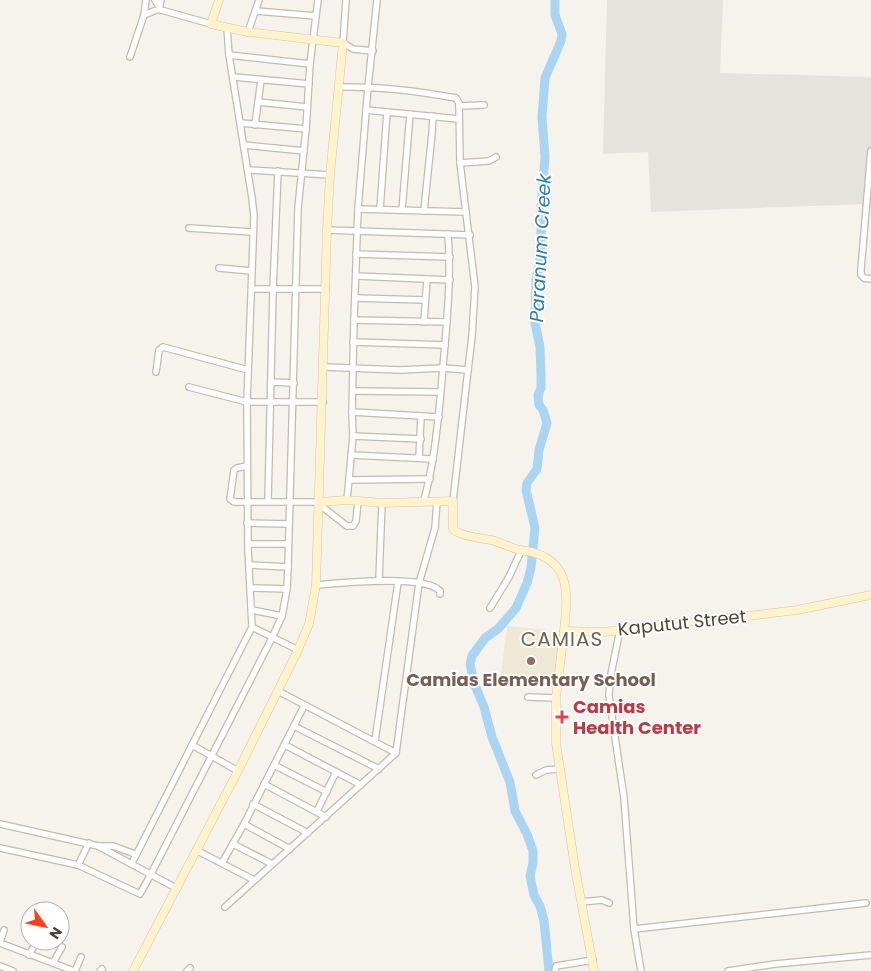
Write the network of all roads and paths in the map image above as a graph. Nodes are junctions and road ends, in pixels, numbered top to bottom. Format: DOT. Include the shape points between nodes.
graph roads {
  1 [pos="146,0"];
  2 [pos="154,0"];
  3 [pos="161,0"];
  4 [pos="219,0"];
  5 [pos="259,0"];
  6 [pos="318,0"];
  7 [pos="346,0"];
  8 [pos="377,0"];
  9 [pos="159,9"];
  10 [pos="256,11"];
  11 [pos="144,15"];
  12 [pos="316,16"];
  13 [pos="211,24"];
  14 [pos="227,28"];
  15 [pos="248,32"];
  16 [pos="313,40"];
  17 [pos="343,43"];
  18 [pos="373,51"];
  19 [pos="229,55"];
  20 [pos="130,57"];
  21 [pos="310,64"];
  22 [pos="234,77"];
  23 [pos="262,80"];
  24 [pos="309,84"];
  25 [pos="340,87"];
  26 [pos="368,87"];
  27 [pos="258,102"];
  28 [pos="484,105"];
  29 [pos="459,106"];
  30 [pos="307,107"];
  31 [pos="366,110"];
  32 [pos="387,112"];
  33 [pos="410,114"];
  34 [pos="432,116"];
  35 [pos="459,118"];
  36 [pos="241,123"];
  37 [pos="256,124"];
  38 [pos="306,129"];
  39 [pos="244,145"];
  40 [pos="304,151"];
  41 [pos="871,151"];
  42 [pos="496,157"];
  43 [pos="460,163"];
  44 [pos="248,170"];
  45 [pos="278,171"];
  46 [pos="302,172"];
  47 [pos="330,175"];
  48 [pos="358,209"];
  49 [pos="380,209"];
  50 [pos="402,210"];
  51 [pos="424,211"];
  52 [pos="466,212"];
  53 [pos="189,228"];
  54 [pos="327,230"];
  55 [pos="358,231"];
  56 [pos="252,232"];
  57 [pos="448,234"];
  58 [pos="470,235"];
  59 [pos="356,254"];
  60 [pos="450,257"];
  61 [pos="220,268"];
  62 [pos="252,271"];
  63 [pos="356,276"];
  64 [pos="427,279"];
  65 [pos="871,279"];
  66 [pos="450,280"];
  67 [pos="252,289"];
  68 [pos="296,289"];
  69 [pos="326,289"];
  70 [pos="273,290"];
  71 [pos="355,298"];
  72 [pos="425,300"];
  73 [pos="354,320"];
  74 [pos="424,322"];
  75 [pos="447,322"];
  76 [pos="353,342"];
  77 [pos="446,345"];
  78 [pos="324,367"];
  79 [pos="354,368"];
  80 [pos="443,368"];
  81 [pos="248,370"];
  82 [pos="468,370"];
  83 [pos="156,372"];
  84 [pos="272,382"];
  85 [pos="294,382"];
  86 [pos="189,387"];
  87 [pos="353,391"];
  88 [pos="440,392"];
  89 [pos="293,401"];
  90 [pos="247,402"];
  91 [pos="270,402"];
  92 [pos="323,402"];
  93 [pos="352,412"];
  94 [pos="421,416"];
  95 [pos="439,417"];
  96 [pos="353,436"];
  97 [pos="421,438"];
  98 [pos="351,455"];
  99 [pos="419,458"];
  100 [pos="433,458"];
  101 [pos="247,466"];
  102 [pos="430,478"];
  103 [pos="350,480"];
  104 [pos="347,500"];
  105 [pos="424,500"];
  106 [pos="268,501"];
  107 [pos="358,501"];
  108 [pos="437,501"];
  109 [pos="453,501"];
  110 [pos="247,502"];
  111 [pos="290,502"];
  112 [pos="382,503"];
  113 [pos="320,504"];
  114 [pos="247,523"];
  115 [pos="288,524"];
  116 [pos="249,544"];
  117 [pos="288,544"];
  118 [pos="524,551"];
  119 [pos="250,564"];
  120 [pos="288,567"];
  121 [pos="379,580"];
  122 [pos="398,582"];
  123 [pos="419,583"];
  124 [pos="316,585"];
  125 [pos="251,588"];
  126 [pos="287,590"];
  127 [pos="440,594"];
  128 [pos="871,595"];
  129 [pos="490,608"];
  130 [pos="252,610"];
  131 [pos="282,616"];
  132 [pos="252,627"];
  133 [pos="620,630"];
  134 [pos="564,631"];
  135 [pos="272,638"];
  136 [pos="298,650"];
  137 [pos="278,691"];
  138 [pos="528,697"];
  139 [pos="556,698"];
  140 [pos="304,706"];
  141 [pos="294,726"];
  142 [pos="375,741"];
  143 [pos="192,745"];
  144 [pos="285,745"];
  145 [pos="396,752"];
  146 [pos="211,757"];
  147 [pos="274,765"];
  148 [pos="379,769"];
  149 [pos="559,769"];
  150 [pos="238,771"];
  151 [pos="336,772"];
  152 [pos="536,774"];
  153 [pos="264,784"];
  154 [pos="361,785"];
  155 [pos="327,792"];
  156 [pos="254,804"];
  157 [pos="317,811"];
  158 [pos="326,816"];
  159 [pos="0,824"];
  160 [pos="244,824"];
  161 [pos="308,833"];
  162 [pos="89,843"];
  163 [pos="233,844"];
  164 [pos="98,846"];
  165 [pos="0,848"];
  166 [pos="290,849"];
  167 [pos="196,850"];
  168 [pos="136,854"];
  169 [pos="132,863"];
  170 [pos="222,864"];
  171 [pos="272,864"];
  172 [pos="78,866"];
  173 [pos="152,874"];
  174 [pos="254,880"];
  175 [pos="176,888"];
  176 [pos="581,902"];
  177 [pos="609,903"];
  178 [pos="866,903"];
  179 [pos="225,907"];
  180 [pos="634,929"];
  181 [pos="4,930"];
  182 [pos="0,942"];
  183 [pos="31,951"];
  184 [pos="60,951"];
  185 [pos="29,955"];
  186 [pos="871,955"];
  187 [pos="81,958"];
  188 [pos="593,960"];
  189 [pos="54,963"];
  190 [pos="0,966"];
  191 [pos="13,971"];
  192 [pos="74,971"];
  193 [pos="133,971"];
  194 [pos="555,971"];
  195 [pos="594,971"];
  196 [pos="641,971"];
  197 [pos="728,971"];
  1 -- 11 [label="street"];
  2 -- 9 [label="street"];
  3 -- 9 [label="street"];
  4 -- 13 [label="street"];
  5 -- 10 [label="street"];
  6 -- 12 [label="street"];
  7 -- 17 [label="street"];
  8 -- 18 [label="street"];
  9 -- 11 [label="street"];
  9 -- 13 [label="street"];
  10 -- 12 [label="street"];
  10 -- 15 [label="street"];
  11 -- 20 [label="street"];
  12 -- 16 [label="street"];
  13 -- 14 [label="street"];
  14 -- 15 [label="street"];
  14 -- 19 [label="street"];
  15 -- 16 [label="street"];
  16 -- 17 [label="street"];
  16 -- 21 [label="street"];
  17 -- 18 [label="street" via="353,49"];
  17 -- 25 [label="street"];
  18 -- 26 [label="street"];
  19 -- 21 [label="street"];
  19 -- 22 [label="street"];
  21 -- 24 [label="street"];
  22 -- 23 [label="street"];
  22 -- 36 [label="street"];
  23 -- 24 [label="street"];
  23 -- 27 [label="street"];
  24 -- 30 [label="street"];
  25 -- 26 [label="street"];
  25 -- 47 [label="street"];
  26 -- 29 [label="street" via="456,98"];
  26 -- 31 [label="street"];
  27 -- 30 [label="street"];
  27 -- 37 [label="street"];
  28 -- 29 [label="street"];
  29 -- 35 [label="street"];
  30 -- 38 [label="street"];
  31 -- 32 [label="street"];
  31 -- 48 [label="street"];
  32 -- 33 [label="street"];
  32 -- 49 [label="street"];
  33 -- 34 [label="street"];
  33 -- 50 [label="street"];
  34 -- 35 [label="street"];
  34 -- 51 [label="street"];
  35 -- 43 [label="street"];
  36 -- 37 [label="street"];
  36 -- 39 [label="street"];
  37 -- 38 [label="street"];
  38 -- 40 [label="street"];
  39 -- 40 [label="street"];
  39 -- 44 [label="street"];
  40 -- 46 [label="street"];
  41 -- 65 [label="street" via="861,269 861,275"];
  42 -- 43 [label="street" via="489,161"];
  43 -- 52 [label="street"];
  44 -- 45 [label="street"];
  44 -- 56 [label="street" via="254,216"];
  45 -- 46 [label="street"];
  45 -- 70 [label="street"];
  46 -- 47 [label="street"];
  46 -- 68 [label="street"];
  47 -- 54 [label="street"];
  48 -- 49 [label="street"];
  48 -- 55 [label="street"];
  49 -- 50 [label="street"];
  50 -- 51 [label="street"];
  51 -- 52 [label="street"];
  52 -- 58 [label="street"];
  53 -- 56 [label="street"];
  54 -- 55 [label="street"];
  54 -- 69 [label="street"];
  55 -- 57 [label="street"];
  55 -- 59 [label="street"];
  56 -- 62 [label="street"];
  57 -- 58 [label="street"];
  57 -- 60 [label="street"];
  58 -- 82 [label="street" via="475,287"];
  59 -- 60 [label="street"];
  59 -- 63 [label="street"];
  60 -- 66 [label="street"];
  61 -- 62 [label="street"];
  62 -- 67 [label="street"];
  63 -- 64 [label="street"];
  63 -- 71 [label="street"];
  64 -- 66 [label="street"];
  64 -- 72 [label="street"];
  66 -- 75 [label="street"];
  67 -- 70 [label="street"];
  67 -- 81 [label="street"];
  68 -- 69 [label="street"];
  68 -- 70 [label="street"];
  68 -- 85 [label="street"];
  69 -- 78 [label="street"];
  70 -- 84 [label="street"];
  71 -- 72 [label="street"];
  71 -- 73 [label="street"];
  72 -- 74 [label="street"];
  73 -- 74 [label="street"];
  73 -- 76 [label="street"];
  74 -- 75 [label="street"];
  75 -- 77 [label="street"];
  76 -- 77 [label="street"];
  76 -- 79 [label="street"];
  77 -- 80 [label="street"];
  78 -- 79 [label="street"];
  78 -- 92 [label="street"];
  79 -- 80 [label="street"];
  79 -- 87 [label="street"];
  80 -- 82 [label="street"];
  80 -- 88 [label="street"];
  81 -- 83 [label="street" via="163,347 159,350"];
  81 -- 90 [label="street"];
  82 -- 109 [label="street"];
  84 -- 85 [label="street"];
  84 -- 91 [label="street"];
  85 -- 89 [label="street"];
  86 -- 90 [label="street"];
  87 -- 88 [label="street"];
  87 -- 93 [label="street"];
  88 -- 95 [label="street"];
  89 -- 91 [label="street"];
  89 -- 92 [label="street"];
  89 -- 111 [label="street"];
  90 -- 91 [label="street"];
  90 -- 101 [label="street"];
  91 -- 106 [label="street"];
  92 -- 113 [label="street"];
  93 -- 94 [label="street"];
  93 -- 96 [label="street"];
  94 -- 95 [label="street"];
  94 -- 97 [label="street"];
  95 -- 100 [label="street"];
  96 -- 97 [label="street"];
  96 -- 98 [label="street"];
  97 -- 99 [label="street"];
  98 -- 99 [label="street"];
  98 -- 103 [label="street"];
  99 -- 100 [label="street"];
  100 -- 102 [label="street"];
  101 -- 110 [label="street"];
  101 -- 110 [label="street" via="234,470 230,499"];
  102 -- 103 [label="street"];
  102 -- 105 [label="street"];
  103 -- 104 [label="street"];
  104 -- 107 [label="street"];
  104 -- 113 [label="street"];
  105 -- 108 [label="street"];
  105 -- 112 [label="street"];
  106 -- 110 [label="street"];
  106 -- 111 [label="street"];
  107 -- 112 [label="street"];
  107 -- 113 [label="street" via="353,526 347,526"];
  108 -- 109 [label="street"];
  108 -- 123 [label="street" via="434,528"];
  109 -- 118 [label="street" via="454,529 457,532"];
  110 -- 114 [label="street"];
  111 -- 113 [label="street"];
  111 -- 115 [label="street"];
  112 -- 121 [label="street"];
  113 -- 124 [label="street"];
  114 -- 115 [label="street"];
  114 -- 116 [label="street"];
  115 -- 117 [label="street"];
  116 -- 117 [label="street"];
  116 -- 119 [label="street"];
  117 -- 120 [label="street"];
  118 -- 129 [label="street"];
  118 -- 134 [label="street" via="538,554 562,573 567,597"];
  119 -- 120 [label="street"];
  119 -- 125 [label="street"];
  120 -- 126 [label="street"];
  121 -- 122 [label="street"];
  121 -- 124 [label="street"];
  122 -- 123 [label="street"];
  122 -- 142 [label="street"];
  123 -- 127 [label="street" via="438,588"];
  123 -- 145 [label="street"];
  124 -- 136 [label="street" via="309,624"];
  125 -- 126 [label="street"];
  125 -- 130 [label="street"];
  126 -- 131 [label="street"];
  128 -- 133 [label="street, Kaputut Street" via="797,610"];
  130 -- 131 [label="street"];
  130 -- 132 [label="street"];
  131 -- 135 [label="street"];
  132 -- 135 [label="street"];
  132 -- 143 [label="street"];
  133 -- 134 [label="street, Kaputut Street"];
  133 -- 180 [label="street" via="609,696 624,798"];
  134 -- 139 [label="street"];
  135 -- 136 [label="street"];
  135 -- 146 [label="street"];
  136 -- 137 [label="street"];
  137 -- 140 [label="street"];
  137 -- 150 [label="street"];
  138 -- 139 [label="street"];
  139 -- 149 [label="street"];
  140 -- 141 [label="street"];
  140 -- 142 [label="street"];
  141 -- 144 [label="street"];
  141 -- 148 [label="street"];
  142 -- 145 [label="street"];
  143 -- 146 [label="street"];
  143 -- 168 [label="street"];
  144 -- 147 [label="street"];
  144 -- 151 [label="street"];
  145 -- 148 [label="street"];
  146 -- 150 [label="street"];
  146 -- 173 [label="street"];
  147 -- 153 [label="street"];
  147 -- 155 [label="street"];
  148 -- 154 [label="street"];
  149 -- 152 [label="street"];
  149 -- 176 [label="street"];
  150 -- 167 [label="street"];
  151 -- 154 [label="street"];
  151 -- 155 [label="street"];
  153 -- 156 [label="street"];
  153 -- 157 [label="street"];
  154 -- 158 [label="street"];
  155 -- 157 [label="street"];
  156 -- 160 [label="street"];
  156 -- 161 [label="street"];
  157 -- 158 [label="street"];
  158 -- 161 [label="street"];
  159 -- 162 [label="street"];
  160 -- 163 [label="street"];
  160 -- 166 [label="street"];
  161 -- 166 [label="street"];
  162 -- 164 [label="street"];
  162 -- 172 [label="street"];
  163 -- 170 [label="street"];
  163 -- 171 [label="street"];
  164 -- 168 [label="street" via="113,846"];
  164 -- 169 [label="street"];
  165 -- 172 [label="street"];
  166 -- 171 [label="street"];
  167 -- 170 [label="street"];
  167 -- 175 [label="street"];
  168 -- 169 [label="street"];
  169 -- 173 [label="street"];
  170 -- 174 [label="street"];
  171 -- 174 [label="street"];
  172 -- 173 [label="street" via="140,894"];
  173 -- 175 [label="street"];
  174 -- 179 [label="street"];
  175 -- 193 [label="street"];
  176 -- 177 [label="street" via="602,900"];
  176 -- 188 [label="street"];
  178 -- 180 [label="street"];
  180 -- 196 [label="street"];
  181 -- 182 [label="street"];
  182 -- 185 [label="street"];
  183 -- 185 [label="street"];
  184 -- 189 [label="street"];
  185 -- 189 [label="street"];
  186 -- 197 [label="street"];
  187 -- 192 [label="street"];
  188 -- 194 [label="street" via="556,966"];
  188 -- 195 [label="street"];
  189 -- 192 [label="street"];
  190 -- 191 [label="street"];
}
